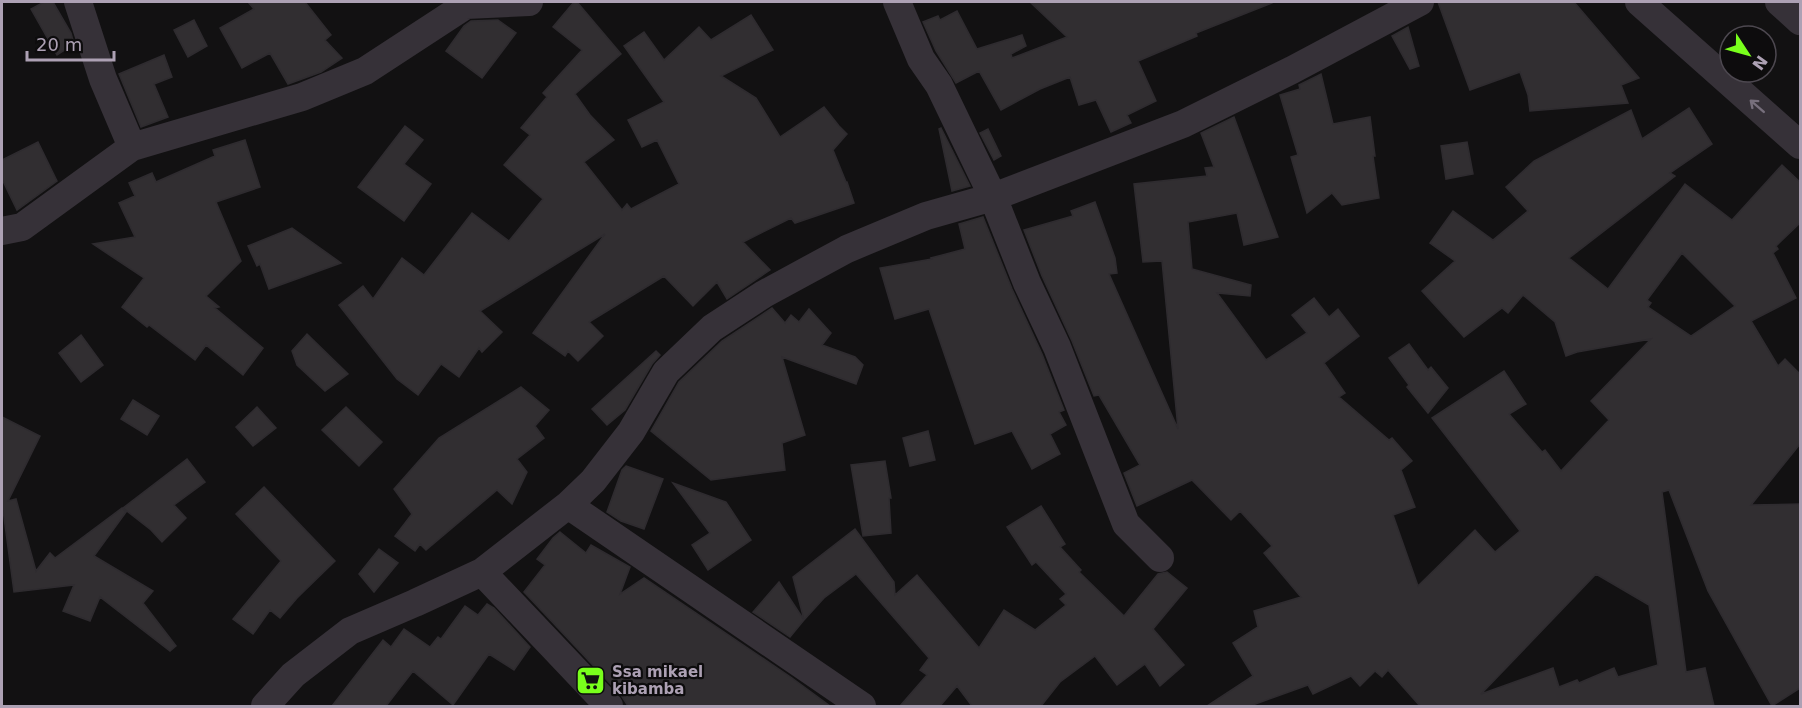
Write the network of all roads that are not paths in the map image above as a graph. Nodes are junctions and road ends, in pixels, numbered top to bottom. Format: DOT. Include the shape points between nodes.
graph roads {
  1 [pos="78,2"];
  2 [pos="529,2"];
  3 [pos="897,2"];
  4 [pos="1420,2"];
  5 [pos="1639,2"];
  6 [pos="1779,2"];
  7 [pos="1800,21"];
  8 [pos="1800,145"];
  9 [pos="132,147"];
  10 [pos="993,197"];
  11 [pos="2,231"];
  12 [pos="568,505"];
  13 [pos="1160,558"];
  14 [pos="482,572"];
  15 [pos="266,706"];
  16 [pos="609,706"];
  17 [pos="862,706"];
  1 -- 9 [label="street" via="103,79"];
  2 -- 9 [label="street" via="466,5 365,71 302,97"];
  3 -- 10 [label="street" via="921,59 939,85"];
  4 -- 10 [label="street" via="1183,124"];
  8 -- 5 [label="street, one-way"];
  6 -- 7 [label="street"];
  9 -- 11 [label="street" via="22,227"];
  10 -- 12 [label="street" via="926,216 847,249 764,294 712,328 666,372 631,432 593,481"];
  10 -- 13 [label="street" via="1126,524"];
  12 -- 14 [label="street"];
  12 -- 17 [label="street"];
  14 -- 15 [label="street" via="350,631 293,675"];
  14 -- 16 [label="street"];
}
